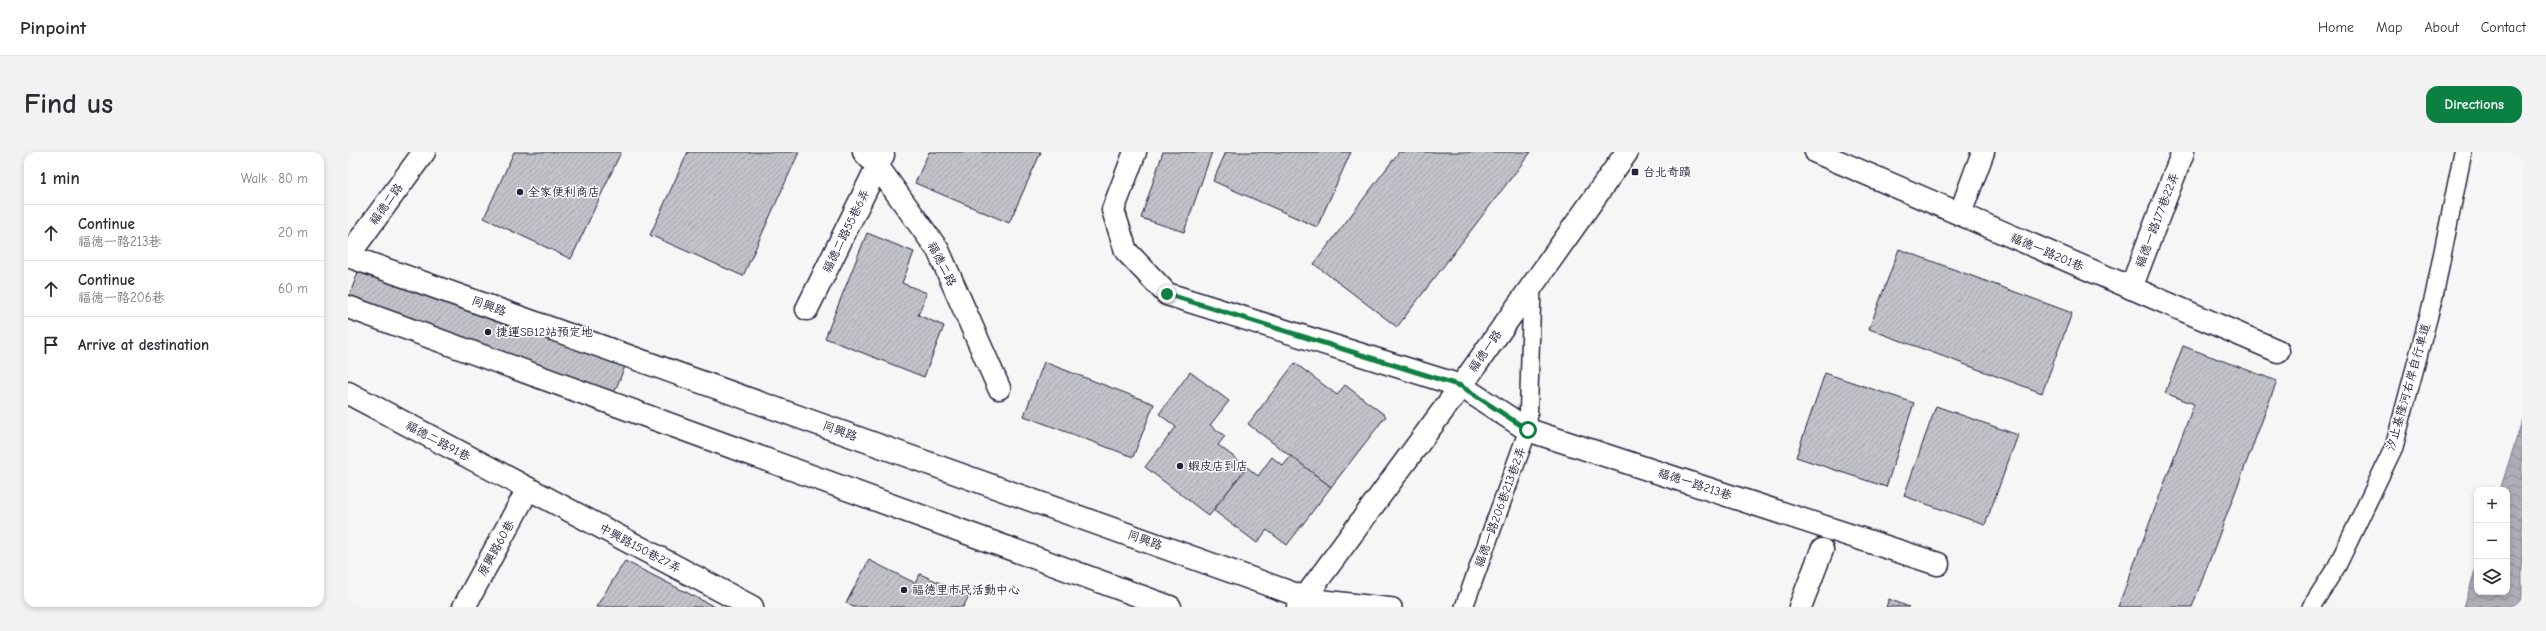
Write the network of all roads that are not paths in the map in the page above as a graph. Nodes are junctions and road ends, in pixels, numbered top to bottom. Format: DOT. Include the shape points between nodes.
graph roads {
  1 [pos="424,152"];
  2 [pos="1135,152"];
  3 [pos="1627,152"];
  4 [pos="1816,152"];
  5 [pos="1983,152"];
  6 [pos="2183,152"];
  7 [pos="2463,152"];
  8 [pos="875,157"];
  9 [pos="1960,214"];
  10 [pos="348,256"];
  11 [pos="1532,286"];
  12 [pos="2131,288"];
  13 [pos="348,307"];
  14 [pos="807,309"];
  15 [pos="2278,351"];
  16 [pos="1461,386"];
  17 [pos="999,388"];
  18 [pos="348,393"];
  19 [pos="1528,430"];
  20 [pos="528,489"];
  21 [pos="1822,550"];
  22 [pos="1938,564"];
  23 [pos="1302,602"];
  24 [pos="464,607"];
  25 [pos="752,607"];
  26 [pos="1170,607"];
  27 [pos="1332,607"];
  28 [pos="1393,607"];
  29 [pos="1464,607"];
  30 [pos="1800,607"];
  31 [pos="2311,607"];
  1 -- 10 [label="street, 福德二路"];
  2 -- 16 [label="street, 福德一路213巷" via="1113,210 1126,251 1167,294"];
  3 -- 11 [label="street, 福德一路"];
  4 -- 9 [label="street, 福德一路201巷"];
  5 -- 9 [label="street"];
  6 -- 12 [label="street, 福德一路177巷22弄"];
  7 -- 31 [label="lane, 汐止基隆河右岸自行車道" via="2434,296 2394,447 2337,566"];
  8 -- 14 [label="street, 福德二路55巷6弄"];
  8 -- 17 [label="street, 福德二路" via="938,250"];
  9 -- 12 [label="street, 福德一路201巷"];
  10 -- 23 [label="street, 同興路"];
  11 -- 16 [label="street, 福德一路"];
  11 -- 19 [label="lane, 福德一路206巷213巷2弄"];
  12 -- 15 [label="street, 福德一路201巷"];
  13 -- 26 [label="street"];
  16 -- 19 [label="street, 福德一路213巷"];
  16 -- 23 [label="street, 福德一路"];
  18 -- 20 [label="street, 福德二路91巷"];
  19 -- 22 [label="street, 福德一路213巷"];
  19 -- 29 [label="lane, 福德一路206巷213巷2弄"];
  20 -- 24 [label="street, 原興路60巷"];
  20 -- 25 [label="street, 中興路150巷27弄"];
  21 -- 30 [label="street"];
  23 -- 27 [label="street, 同興路"];
  23 -- 28 [label="lane" via="1383,604"];
}
